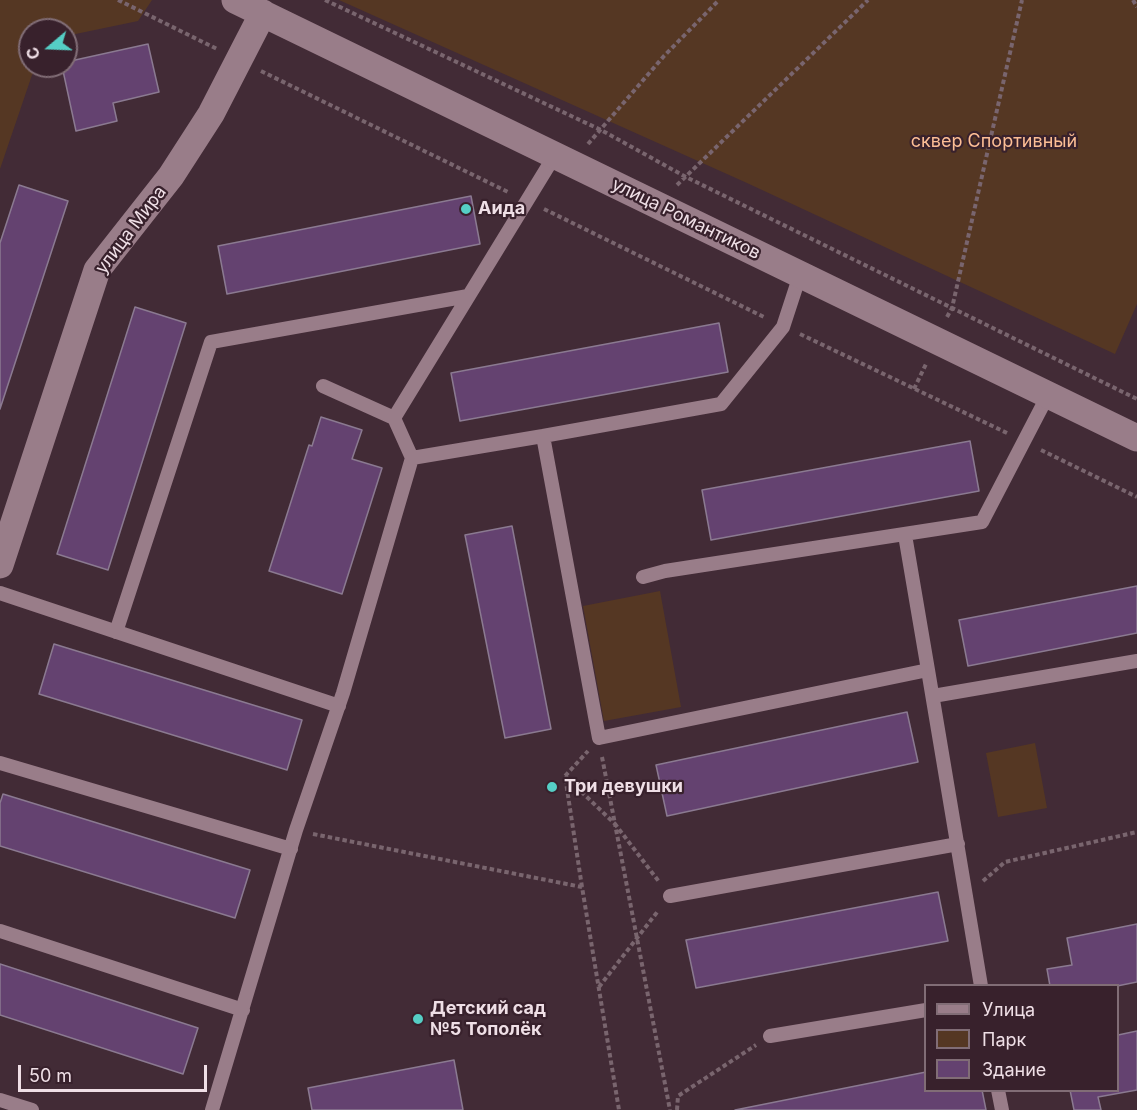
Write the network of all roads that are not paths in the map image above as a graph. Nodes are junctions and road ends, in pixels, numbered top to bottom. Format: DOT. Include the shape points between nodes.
graph roads {
  1 [pos="235,0"];
  2 [pos="265,7"];
  3 [pos="563,159"];
  4 [pos="800,275"];
  5 [pos="468,296"];
  6 [pos="323,386"];
  7 [pos="1048,395"];
  8 [pos="394,418"];
  9 [pos="543,436"];
  10 [pos="1137,438"];
  11 [pos="412,458"];
  12 [pos="905,535"];
  13 [pos="0,565"];
  14 [pos="643,577"];
  15 [pos="0,593"];
  16 [pos="116,632"];
  17 [pos="1137,661"];
  18 [pos="928,670"];
  19 [pos="933,696"];
  20 [pos="339,706"];
  21 [pos="0,763"];
  22 [pos="958,844"];
  23 [pos="291,849"];
  24 [pos="670,896"];
  25 [pos="0,931"];
  26 [pos="981,984"];
  27 [pos="243,1010"];
  28 [pos="924,1010"];
  29 [pos="770,1036"];
  30 [pos="998,1092"];
  31 [pos="0,1100"];
  32 [pos="33,1110"];
  33 [pos="212,1110"];
  34 [pos="1002,1110"];
  1 -- 2 [label="street, улица Романтиков"];
  2 -- 3 [label="street, улица Романтиков"];
  2 -- 13 [label="street, улица Мира" via="211,114 171,176 97,270"];
  3 -- 4 [label="street, улица Романтиков"];
  3 -- 5 [label="lane" via="526,201"];
  4 -- 7 [label="street, улица Романтиков"];
  4 -- 9 [label="lane" via="783,327 721,404"];
  5 -- 8 [label="lane"];
  5 -- 16 [label="lane" via="211,342"];
  6 -- 8 [label="lane"];
  7 -- 10 [label="street, улица Романтиков"];
  7 -- 12 [label="lane" via="982,522"];
  8 -- 11 [label="lane"];
  9 -- 11 [label="lane"];
  9 -- 18 [label="lane" via="599,738"];
  11 -- 20 [label="lane"];
  12 -- 14 [label="lane"];
  12 -- 18 [label="lane"];
  15 -- 16 [label="lane"];
  16 -- 20 [label="lane"];
  17 -- 19 [label="lane"];
  18 -- 19 [label="lane"];
  19 -- 22 [label="lane"];
  20 -- 23 [label="lane"];
  21 -- 23 [label="lane"];
  22 -- 24 [label="lane"];
  22 -- 26 [label="lane"];
  23 -- 27 [label="lane"];
  25 -- 27 [label="lane"];
  27 -- 33 [label="lane"];
  28 -- 29 [label="lane"];
  30 -- 34 [label="lane"];
  31 -- 32 [label="lane"];
}
